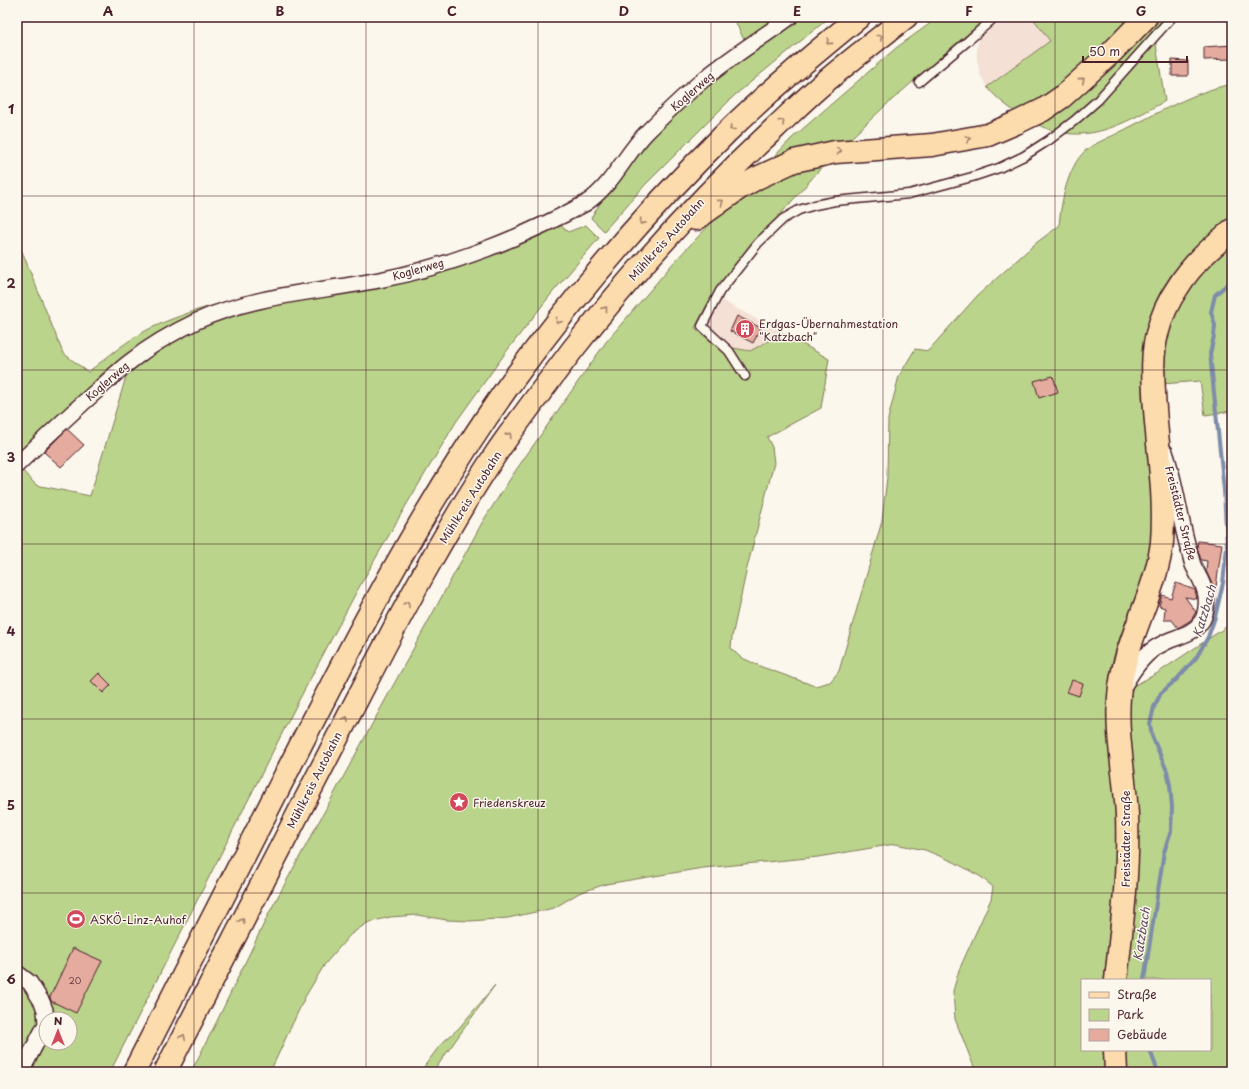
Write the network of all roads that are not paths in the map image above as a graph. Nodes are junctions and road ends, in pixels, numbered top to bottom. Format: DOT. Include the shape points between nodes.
graph roads {
  1 [pos="790,17"];
  2 [pos="859,17"];
  3 [pos="906,17"];
  4 [pos="995,17"];
  5 [pos="1146,17"];
  6 [pos="1172,17"];
  7 [pos="919,82"];
  8 [pos="1232,230"];
  9 [pos="665,239"];
  10 [pos="746,376"];
  11 [pos="1157,431"];
  12 [pos="17,465"];
  13 [pos="1119,697"];
  14 [pos="17,973"];
  15 [pos="1116,979"];
  16 [pos="1115,1051"];
  17 [pos="22,1072"];
  18 [pos="134,1072"];
  19 [pos="165,1072"];
  20 [pos="1116,1072"];
  1 -- 12 [label="street, Koglerweg" via="708,76 680,100 645,134 606,186 586,203 513,237 438,264 380,280 256,302 199,320 176,331 131,361 66,417"];
  2 -- 18 [label="main road, one-way" via="792,72 664,197 553,327 498,401 418,526 372,608"];
  9 -- 3 [label="main road, Mühlkreis Autobahn, one-way" via="748,154 818,88"];
  4 -- 7 [label="lane"];
  9 -- 5 [label="main road, one-way" via="757,178 794,161 835,152 932,145 988,134 1016,124 1062,97"];
  6 -- 10 [label="lane" via="1098,100 1068,126 1024,156 972,177 909,194 863,197 815,205 783,218 758,243 720,291 702,326 730,351"];
  8 -- 11 [label="main road, Freistädter Straße" via="1187,273 1177,288 1157,334 1154,354"];
  19 -- 9 [label="main road, Mühlkreis Autobahn, one-way" via="394,627 443,540 497,452 540,393 620,291"];
  11 -- 13 [label="main road, Freistädter Straße" via="1162,489 1162,543 1157,568 1122,672"];
  11 -- 13 [label="street, Freistädter Straße" via="1171,470 1188,548 1207,598 1205,613 1195,629 1150,652 1138,664"];
  13 -- 15 [label="main road, Freistädter Straße" via="1118,724 1127,815 1127,854"];
  14 -- 17 [label="street" via="30,983 42,1002 46,1024"];
  16 -- 20 [label="main road"];
}
